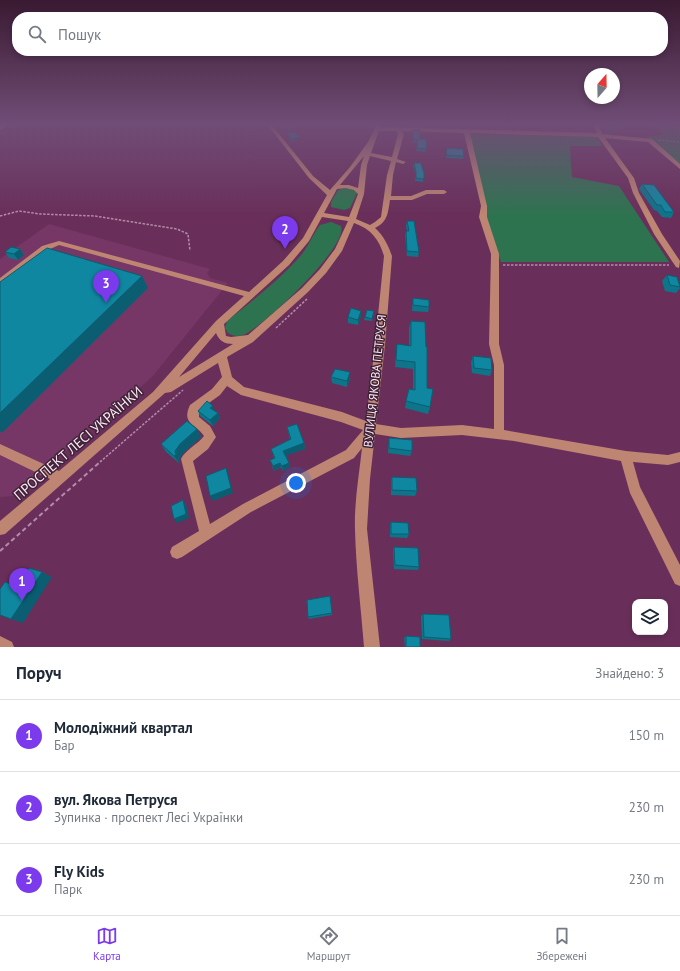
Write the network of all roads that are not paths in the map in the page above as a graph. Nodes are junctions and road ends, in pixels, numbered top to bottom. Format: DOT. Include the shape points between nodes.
graph roads {
  1 [pos="292,154"];
  2 [pos="362,154"];
  3 [pos="367,154"];
  4 [pos="368,154"];
  5 [pos="395,154"];
  6 [pos="472,154"];
  7 [pos="614,154"];
  8 [pos="666,154"];
  9 [pos="394,159"];
  10 [pos="403,162"];
  11 [pos="680,167"];
  12 [pos="334,188"];
  13 [pos="444,192"];
  14 [pos="330,194"];
  15 [pos="361,194"];
  16 [pos="388,198"];
  17 [pos="319,214"];
  18 [pos="353,220"];
  19 [pos="371,227"];
  20 [pos="679,265"];
  21 [pos="0,282"];
  22 [pos="250,295"];
  23 [pos="219,322"];
  24 [pos="250,339"];
  25 [pos="222,355"];
  26 [pos="227,379"];
  27 [pos="157,394"];
  28 [pos="371,428"];
  29 [pos="499,435"];
  30 [pos="0,449"];
  31 [pos="626,456"];
  32 [pos="680,457"];
  33 [pos="60,478"];
  34 [pos="0,529"];
  35 [pos="206,534"];
  36 [pos="177,552"];
  37 [pos="680,579"];
  38 [pos="0,643"];
  39 [pos="7,647"];
  40 [pos="372,647"];
  1 -- 14 [label="street" via="311,178"];
  2 -- 12 [label="street, ПРОСПЕКТ ЛЕСІ УКРАЇНКИ"];
  3 -- 15 [label="street, ПРОСПЕКТ ЛЕСІ УКРАЇНКИ"];
  4 -- 9 [label="street"];
  5 -- 9 [label="street"];
  6 -- 29 [label="street" via="484,206 483,218 495,254 494,344 499,365"];
  7 -- 20 [label="street" via="631,178 647,215"];
  8 -- 11 [label="street"];
  9 -- 10 [label="street"];
  9 -- 16 [label="street"];
  12 -- 14 [label="street, ПРОСПЕКТ ЛЕСІ УКРАЇНКИ"];
  12 -- 15 [label="street" via="356,188"];
  13 -- 16 [label="street" via="426,192 412,198"];
  14 -- 17 [label="street, ПРОСПЕКТ ЛЕСІ УКРАЇНКИ"];
  15 -- 18 [label="street, ПРОСПЕКТ ЛЕСІ УКРАЇНКИ"];
  16 -- 19 [label="street" via="384,217"];
  17 -- 18 [label="street"];
  17 -- 22 [label="street, ПРОСПЕКТ ЛЕСІ УКРАЇНКИ" via="306,239 296,251"];
  18 -- 19 [label="street"];
  18 -- 24 [label="street, ПРОСПЕКТ ЛЕСІ УКРАЇНКИ" via="339,249 323,271"];
  19 -- 28 [label="street, ВУЛИЦЯ ЯКОВА ПЕТРУСЯ" via="386,246 388,256"];
  21 -- 22 [label="street" via="45,248 59,243"];
  22 -- 23 [label="street, ПРОСПЕКТ ЛЕСІ УКРАЇНКИ"];
  23 -- 24 [label="street" via="218,333 221,337 229,341"];
  23 -- 27 [label="street, ПРОСПЕКТ ЛЕСІ УКРАЇНКИ"];
  24 -- 25 [label="street, ПРОСПЕКТ ЛЕСІ УКРАЇНКИ"];
  25 -- 26 [label="street"];
  25 -- 27 [label="street, ПРОСПЕКТ ЛЕСІ УКРАЇНКИ"];
  26 -- 28 [label="street" via="241,391 342,417"];
  26 -- 35 [label="street" via="216,392 194,408 193,419 210,437 188,459"];
  27 -- 33 [label="street, ПРОСПЕКТ ЛЕСІ УКРАЇНКИ"];
  28 -- 29 [label="street" via="401,433 462,430"];
  28 -- 35 [label="street" via="350,454 247,508"];
  28 -- 40 [label="street, ВУЛИЦЯ ЯКОВА ПЕТРУСЯ" via="364,479 362,528"];
  29 -- 31 [label="street"];
  30 -- 33 [label="street"];
  31 -- 32 [label="street" via="668,460"];
  31 -- 37 [label="street" via="634,488"];
  33 -- 34 [label="street, ПРОСПЕКТ ЛЕСІ УКРАЇНКИ"];
  35 -- 36 [label="street"];
  38 -- 39 [label="street"];
}
